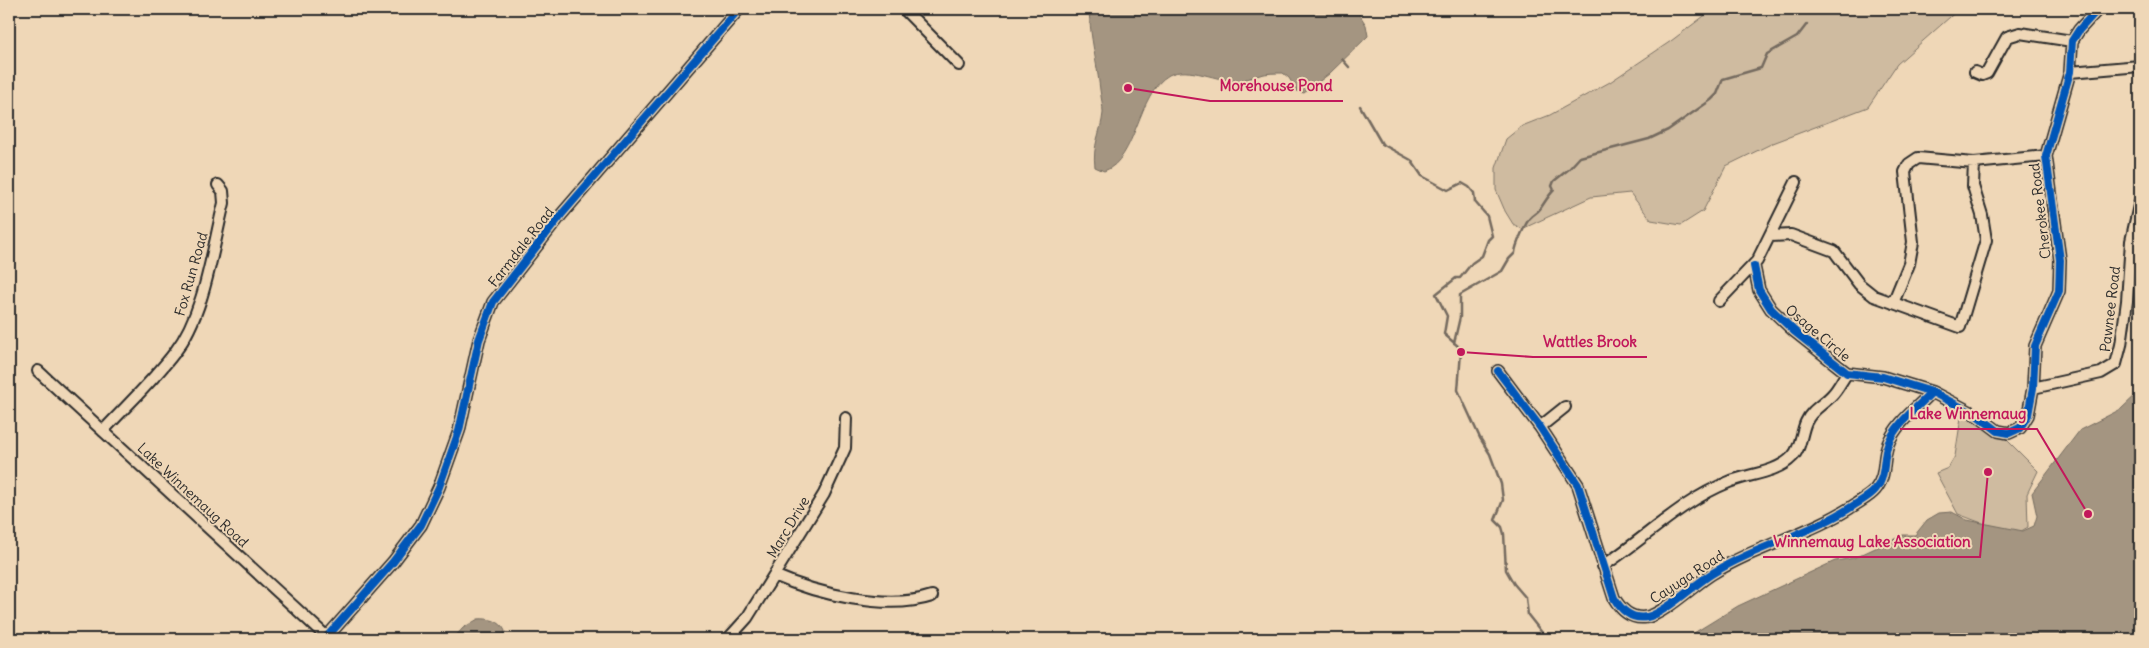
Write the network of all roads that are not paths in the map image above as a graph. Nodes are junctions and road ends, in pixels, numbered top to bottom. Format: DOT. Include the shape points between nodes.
graph roads {
  1 [pos="739,9"];
  2 [pos="904,9"];
  3 [pos="2098,9"];
  4 [pos="2072,40"];
  5 [pos="959,65"];
  6 [pos="2140,66"];
  7 [pos="1975,72"];
  8 [pos="2070,72"];
  9 [pos="2046,156"];
  10 [pos="1974,162"];
  11 [pos="1796,182"];
  12 [pos="218,185"];
  13 [pos="2140,202"];
  14 [pos="1770,236"];
  15 [pos="1754,266"];
  16 [pos="1719,301"];
  17 [pos="1893,303"];
  18 [pos="38,371"];
  19 [pos="1498,371"];
  20 [pos="1847,373"];
  21 [pos="2032,388"];
  22 [pos="1932,392"];
  23 [pos="1565,408"];
  24 [pos="846,418"];
  25 [pos="1540,427"];
  26 [pos="103,431"];
  27 [pos="1603,566"];
  28 [pos="774,576"];
  29 [pos="932,596"];
  30 [pos="327,639"];
  31 [pos="728,639"];
  1 -- 30 [label="street, Farmdale Road" via="560,216 493,302 479,340 458,431 440,487 420,524 393,562"];
  2 -- 5 [label="street"];
  3 -- 4 [label="street"];
  4 -- 7 [label="street" via="2020,32 2007,37 1988,73"];
  4 -- 8 [label="street, Cherokee Road"];
  6 -- 8 [label="street"];
  8 -- 9 [label="street, Cherokee Road"];
  9 -- 10 [label="street"];
  9 -- 21 [label="street, Cherokee Road" via="2060,260 2059,291 2035,346"];
  10 -- 17 [label="street" via="1918,158 1909,164 1905,172 1913,242 1909,264"];
  10 -- 17 [label="street" via="1972,186 1986,240 1960,328"];
  11 -- 14 [label="street"];
  12 -- 26 [label="street, Fox Run Road" via="223,191 224,204 192,323 176,351"];
  13 -- 21 [label="street, Pawnee Road" via="2131,241 2127,301 2116,364 2102,373"];
  14 -- 15 [label="street"];
  14 -- 17 [label="street" via="1791,235 1834,251 1859,284 1874,296"];
  15 -- 16 [label="street"];
  15 -- 20 [label="street, Osage Circle" via="1759,290 1771,309"];
  18 -- 26 [label="street, Lake Winnemaug Road"];
  19 -- 25 [label="street, Cayuga Road"];
  20 -- 22 [label="street, Osage Circle" via="1884,377"];
  20 -- 27 [label="street" via="1832,396 1810,416 1793,457 1780,466 1728,482 1685,505 1652,528 1632,548"];
  21 -- 22 [label="street, Osage Circle" via="2028,415 2020,428 2009,433 1998,431 1978,416"];
  22 -- 27 [label="street, Cayuga Road" via="1894,431 1888,445 1883,480 1874,492 1838,516 1742,556 1712,573 1660,611 1636,618 1621,610"];
  23 -- 25 [label="street"];
  24 -- 28 [label="street, Marc Drive" via="845,448 824,494"];
  25 -- 27 [label="street, Cayuga Road" via="1578,485"];
  26 -- 30 [label="street, Lake Winnemaug Road"];
  28 -- 29 [label="street" via="834,595 907,603"];
  28 -- 31 [label="street, Marc Drive" via="747,618"];
}
